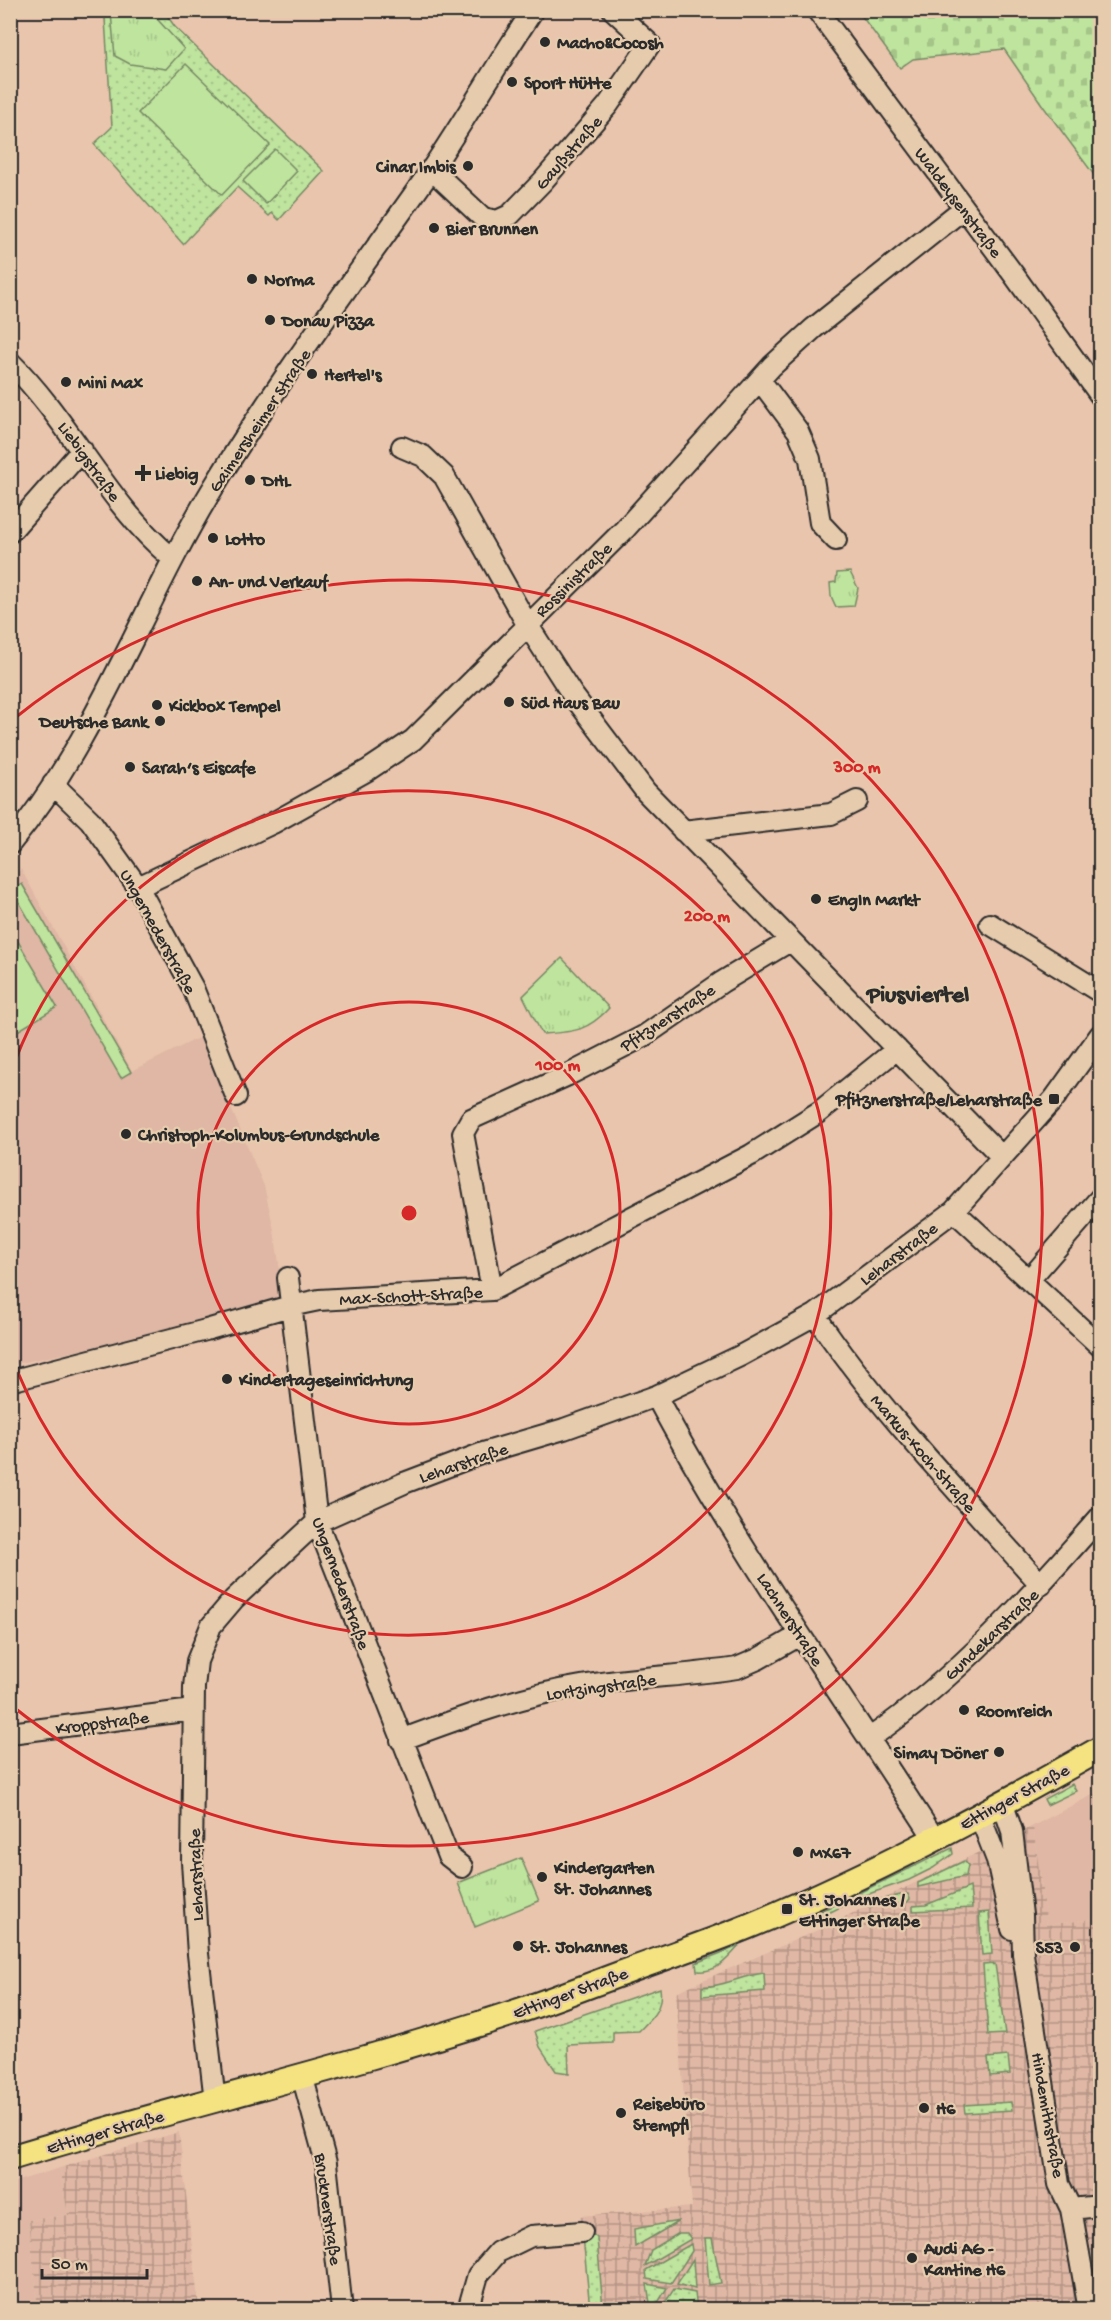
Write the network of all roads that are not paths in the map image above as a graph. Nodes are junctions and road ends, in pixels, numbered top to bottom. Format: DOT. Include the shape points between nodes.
graph roads {
  1 [pos="533,10"];
  2 [pos="614,10"];
  3 [pos="817,10"];
  4 [pos="431,170"];
  5 [pos="963,209"];
  6 [pos="10,362"];
  7 [pos="760,380"];
  8 [pos="1101,395"];
  9 [pos="402,447"];
  10 [pos="82,450"];
  11 [pos="10,532"];
  12 [pos="836,540"];
  13 [pos="172,558"];
  14 [pos="527,624"];
  15 [pos="53,784"];
  16 [pos="857,801"];
  17 [pos="683,831"];
  18 [pos="10,844"];
  19 [pos="138,887"];
  20 [pos="990,924"];
  21 [pos="790,941"];
  22 [pos="1101,992"];
  23 [pos="1101,1035"];
  24 [pos="897,1049"];
  25 [pos="236,1096"];
  26 [pos="1002,1157"];
  27 [pos="1101,1198"];
  28 [pos="954,1211"];
  29 [pos="288,1278"];
  30 [pos="1029,1280"];
  31 [pos="492,1290"];
  32 [pos="290,1306"];
  33 [pos="815,1315"];
  34 [pos="1100,1345"];
  35 [pos="10,1381"];
  36 [pos="656,1396"];
  37 [pos="1101,1517"];
  38 [pos="317,1522"];
  39 [pos="1041,1585"];
  40 [pos="800,1635"];
  41 [pos="193,1710"];
  42 [pos="10,1732"];
  43 [pos="870,1737"];
  44 [pos="401,1740"];
  45 [pos="1101,1749"];
  46 [pos="1002,1802"];
  47 [pos="979,1814"];
  48 [pos="934,1838"];
  49 [pos="462,1867"];
  50 [pos="1023,1954"];
  51 [pos="302,2075"];
  52 [pos="215,2101"];
  53 [pos="10,2158"];
  54 [pos="1101,2206"];
  55 [pos="1071,2209"];
  56 [pos="582,2232"];
  57 [pos="342,2310"];
  58 [pos="468,2310"];
  59 [pos="1089,2310"];
  1 -- 4 [label="street, Gaimersheimer Straße"];
  2 -- 4 [label="street, Gaußstraße" via="650,44 608,105 510,214 497,221 483,218"];
  3 -- 5 [label="street, Waldeysenstraße"];
  4 -- 13 [label="street, Gaimersheimer Straße" via="282,384"];
  5 -- 7 [label="street, Rossinistraße" via="814,328"];
  5 -- 8 [label="street, Waldeysenstraße"];
  6 -- 10 [label="street, Liebigstraße" via="36,389"];
  7 -- 12 [label="street" via="798,431 810,459 820,523"];
  7 -- 14 [label="street, Rossinistraße" via="625,529"];
  9 -- 14 [label="street" via="423,456 444,476"];
  10 -- 11 [label="street"];
  10 -- 13 [label="street, Liebigstraße" via="149,539"];
  13 -- 15 [label="street, Gaimersheimer Straße" via="85,733"];
  14 -- 17 [label="street" via="619,758"];
  14 -- 19 [label="street, Rossinistraße" via="414,740 273,823"];
  15 -- 18 [label="street, Gaimersheimer Straße"];
  15 -- 19 [label="street, Ungernederstraße" via="90,820"];
  16 -- 17 [label="street" via="831,814"];
  17 -- 21 [label="street"];
  19 -- 25 [label="street, Ungernederstraße" via="193,988"];
  20 -- 22 [label="street"];
  21 -- 24 [label="street"];
  21 -- 31 [label="street, Pfitznerstraße" via="722,981 644,1036 471,1119 462,1133"];
  23 -- 26 [label="street, Leharstraße" via="1054,1099"];
  24 -- 26 [label="street"];
  24 -- 31 [label="street, Max-Schott-Straße" via="819,1112 752,1155"];
  26 -- 28 [label="street, Leharstraße"];
  27 -- 30 [label="street"];
  28 -- 30 [label="street"];
  28 -- 33 [label="street, Leharstraße"];
  29 -- 32 [label="street, Ungernederstraße"];
  30 -- 34 [label="street"];
  31 -- 32 [label="street, Max-Schott-Straße" via="319,1300"];
  32 -- 35 [label="street, Max-Schott-Straße"];
  32 -- 38 [label="street, Ungernederstraße"];
  33 -- 36 [label="street, Leharstraße"];
  33 -- 39 [label="street, Markus-Koch-Straße" via="883,1407"];
  36 -- 38 [label="street, Leharstraße" via="404,1482"];
  36 -- 40 [label="street, Lachnerstraße" via="691,1462"];
  37 -- 39 [label="street, Gundekarstraße"];
  38 -- 41 [label="street, Leharstraße" via="234,1599 211,1626 197,1661"];
  38 -- 44 [label="street, Ungernederstraße"];
  39 -- 43 [label="street, Gundekarstraße" via="944,1680"];
  40 -- 43 [label="street, Lachnerstraße"];
  40 -- 44 [label="street, Lortzingstraße" via="737,1668 570,1688 529,1697"];
  41 -- 42 [label="street, Kroppstraße"];
  41 -- 52 [label="street, Leharstraße" via="192,1862"];
  43 -- 48 [label="street, Lachnerstraße"];
  44 -- 49 [label="street, Ungernederstraße" via="448,1856"];
  45 -- 46 [label="main road, Ettinger Straße"];
  46 -- 47 [label="main road, Ettinger Straße"];
  46 -- 50 [label="street, Hindemithstraße" via="1012,1831"];
  47 -- 48 [label="main road, Ettinger Straße"];
  47 -- 50 [label="street, Hindemithstraße" via="994,1851 1014,1935"];
  48 -- 51 [label="main road, Ettinger Straße" via="750,1926 509,2014"];
  50 -- 55 [label="street, Hindemithstraße" via="1059,2184"];
  51 -- 52 [label="main road, Ettinger Straße"];
  51 -- 57 [label="street, Brucknerstraße" via="326,2163"];
  52 -- 53 [label="main road, Ettinger Straße"];
  54 -- 55 [label="street"];
  55 -- 59 [label="street, Hindemithstraße"];
  56 -- 58 [label="street" via="531,2236 498,2252 478,2275"];
}
